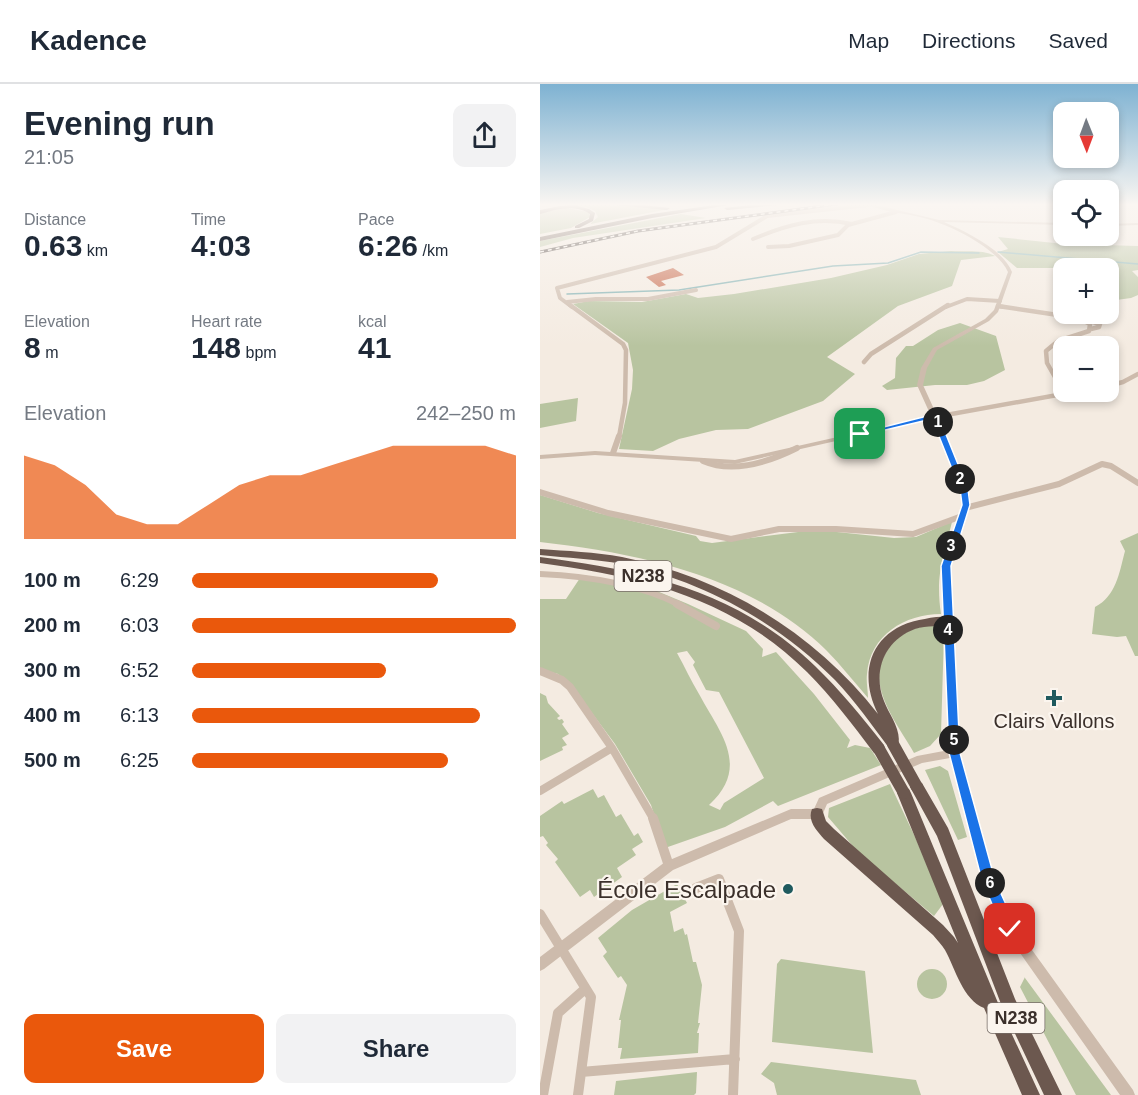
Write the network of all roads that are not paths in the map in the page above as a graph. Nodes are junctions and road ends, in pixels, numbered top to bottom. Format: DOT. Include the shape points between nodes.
graph roads {
  1 [pos="703,251"];
  2 [pos="992,251"];
  3 [pos="696,290"];
  4 [pos="567,302"];
  5 [pos="999,304"];
  6 [pos="1053,314"];
  7 [pos="1090,324"];
  8 [pos="1100,324"];
  9 [pos="1091,329"];
  10 [pos="1073,336"];
  11 [pos="1053,345"];
  12 [pos="864,362"];
  13 [pos="1053,374"];
  14 [pos="1138,374"];
  15 [pos="1119,383"];
  16 [pos="1053,395"];
  17 [pos="935,417"];
  18 [pos="613,453"];
  19 [pos="540,458"];
  20 [pos="1138,483"];
  21 [pos="540,492"];
  22 [pos="963,512"];
  23 [pos="540,546"];
  24 [pos="540,552"];
  25 [pos="603,558"];
  26 [pos="540,560"];
  27 [pos="540,574"];
  28 [pos="743,611"];
  29 [pos="755,618"];
  30 [pos="948,621"];
  31 [pos="716,626"];
  32 [pos="540,671"];
  33 [pos="893,744"];
  34 [pos="612,748"];
  35 [pos="954,753"];
  36 [pos="540,790"];
  37 [pos="911,790"];
  38 [pos="817,814"];
  39 [pos="669,866"];
  40 [pos="696,888"];
  41 [pos="540,914"];
  42 [pos="561,948"];
  43 [pos="540,965"];
  44 [pos="585,989"];
  45 [pos="992,1010"];
  46 [pos="735,1059"];
  47 [pos="581,1072"];
  48 [pos="543,1095"];
  49 [pos="578,1095"];
  50 [pos="734,1095"];
  51 [pos="1031,1095"];
  52 [pos="1053,1095"];
  53 [pos="1128,1095"];
  1 -- 4 [label="street" via="557,288 558,296"];
  2 -- 5 [label="street" via="1011,269"];
  3 -- 4 [label="street" via="648,299"];
  4 -- 18 [label="street" via="626,350 627,388"];
  5 -- 6 [label="street"];
  5 -- 12 [label="street" via="955,301"];
  5 -- 17 [label="street" via="987,320 935,350 924,368 920,385"];
  7 -- 9 [label="street"];
  8 -- 9 [label="street"];
  9 -- 10 [label="street"];
  11 -- 13 [label="street" via="1046,351"];
  14 -- 15 [label="street"];
  16 -- 17 [label="street"];
  17 -- 18 [label="street" via="744,461"];
  17 -- 22 [label="street" via="964,489"];
  18 -- 19 [label="street"];
  20 -- 22 [label="street" via="1102,464 1059,484"];
  21 -- 22 [label="street" via="608,513 731,539 780,529 913,534"];
  22 -- 30 [label="street" via="946,566"];
  23 -- 25 [label="highway"];
  24 -- 25 [label="highway, N238"];
  25 -- 28 [label="highway, N238" via="689,580"];
  26 -- 28 [label="highway, N238" via="652,579"];
  27 -- 31 [label="street" via="634,587 680,604"];
  28 -- 29 [label="highway, N238"];
  29 -- 33 [label="highway, N238" via="805,647 831,669"];
  29 -- 37 [label="highway, N238, bridge" via="840,697"];
  30 -- 33 [label="highway" via="922,622 898,632 888,639 875,659 877,699 894,732"];
  30 -- 35 [label="street"];
  32 -- 34 [label="street" via="570,687"];
  33 -- 37 [label="highway, N238, bridge"];
  34 -- 36 [label="street"];
  34 -- 39 [label="street" via="653,817"];
  35 -- 38 [label="street" via="921,759 823,801"];
  35 -- 53 [label="street" via="989,881 1010,929"];
  37 -- 45 [label="highway, N238" via="924,837"];
  37 -- 52 [label="highway, N238" via="943,833 1009,1004"];
  38 -- 39 [label="street" via="791,814"];
  38 -- 45 [label="highway" via="820,825 829,834 949,942 972,986"];
  39 -- 42 [label="street"];
  40 -- 46 [label="street" via="718,879 739,931"];
  41 -- 42 [label="street"];
  42 -- 43 [label="street"];
  42 -- 44 [label="street"];
  44 -- 47 [label="street" via="591,997 591,1010"];
  44 -- 48 [label="street" via="558,1013"];
  45 -- 51 [label="highway, N238"];
  46 -- 47 [label="street"];
  46 -- 50 [label="street"];
  47 -- 49 [label="street"];
}
